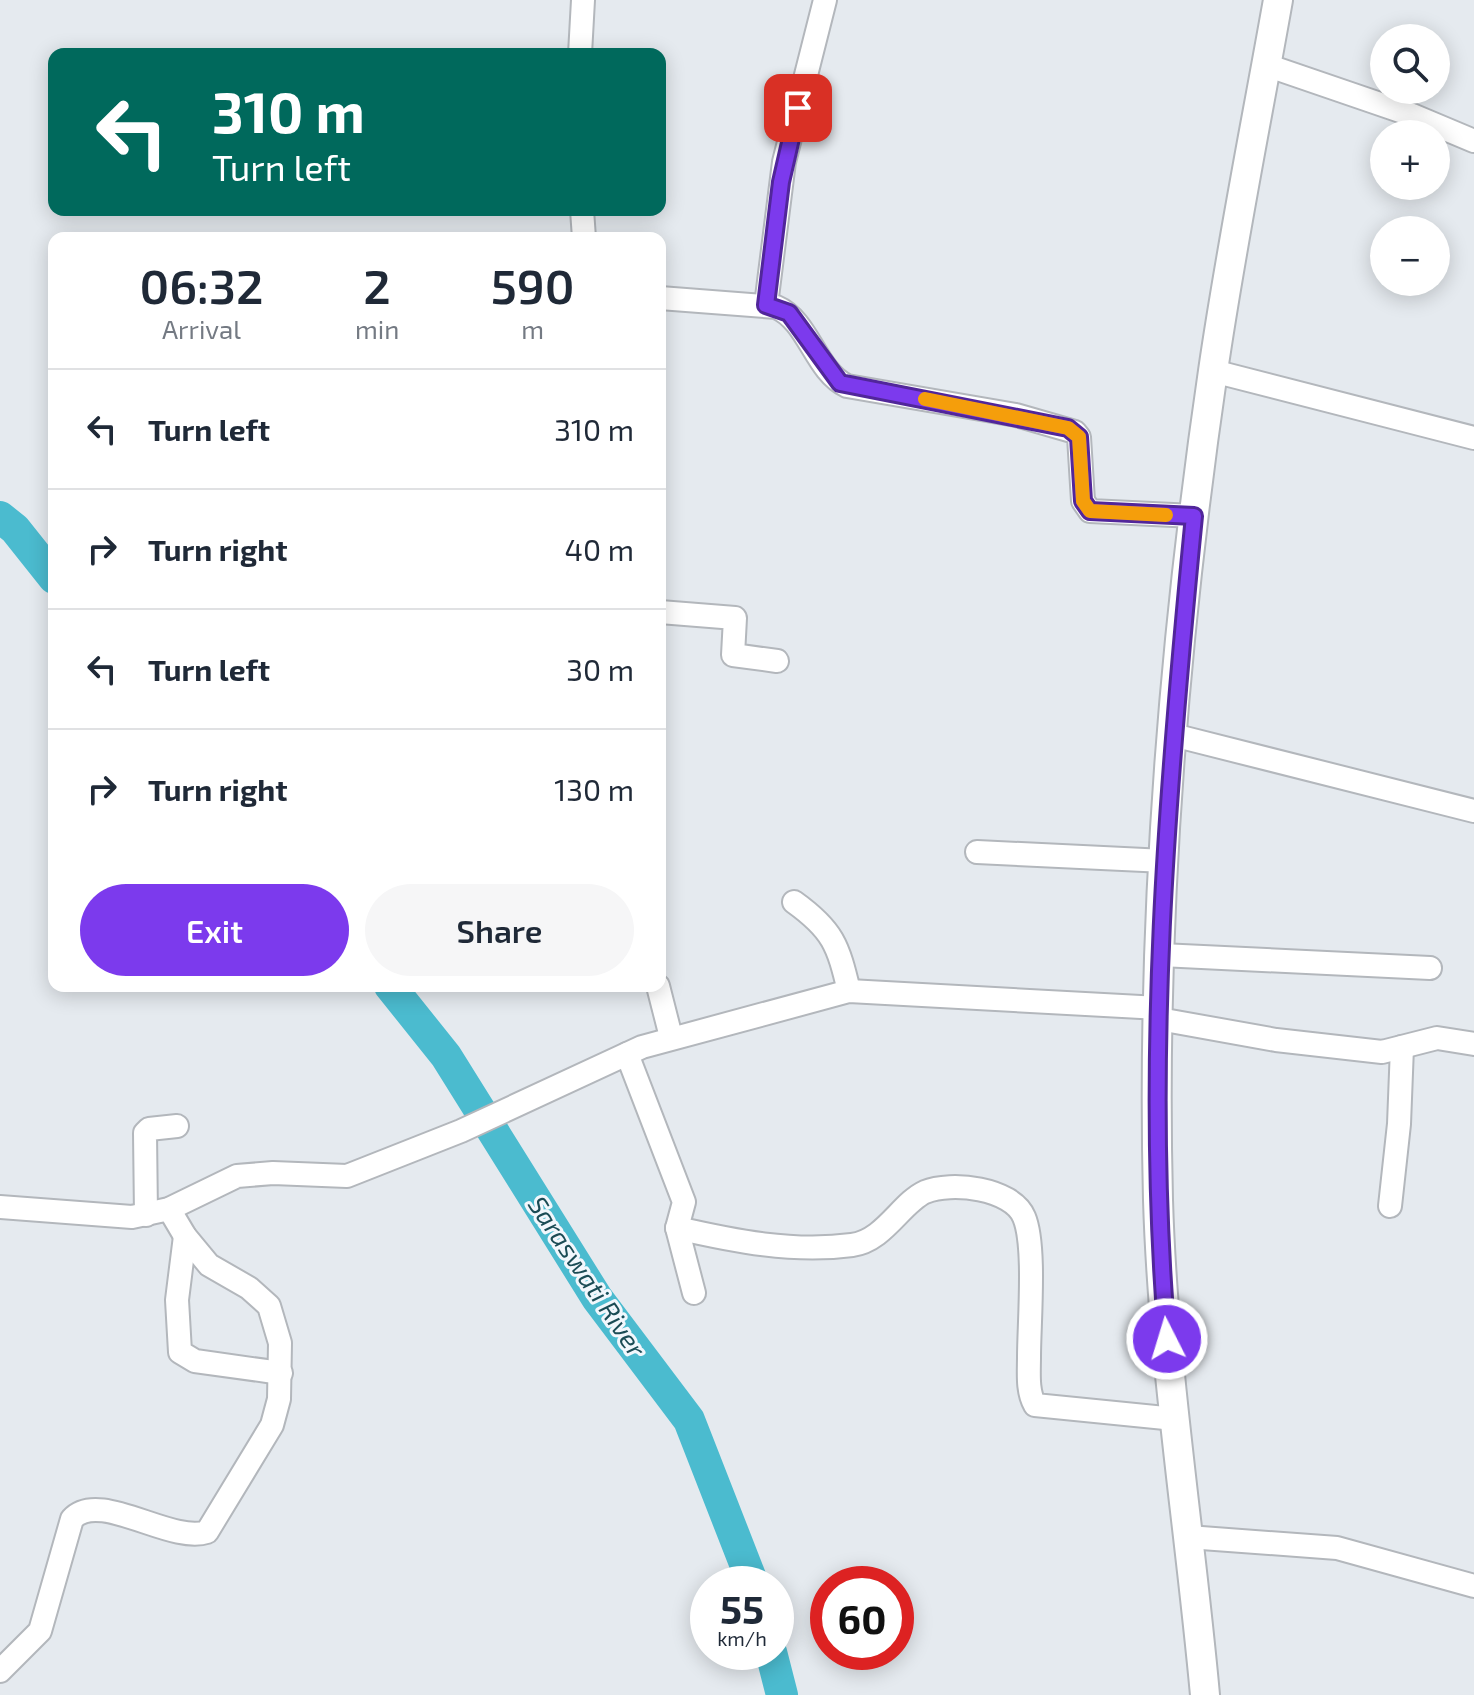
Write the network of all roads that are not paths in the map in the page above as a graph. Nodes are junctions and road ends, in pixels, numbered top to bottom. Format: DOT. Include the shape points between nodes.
graph roads {
  1 [pos="583,0"];
  2 [pos="825,0"];
  3 [pos="1278,0"];
  4 [pos="580,48"];
  5 [pos="1266,65"];
  6 [pos="1474,141"];
  7 [pos="666,298"];
  8 [pos="766,305"];
  9 [pos="1213,371"];
  10 [pos="1474,438"];
  11 [pos="1194,516"];
  12 [pos="666,612"];
  13 [pos="777,661"];
  14 [pos="1173,735"];
  15 [pos="1474,811"];
  16 [pos="977,852"];
  17 [pos="1165,861"];
  18 [pos="794,902"];
  19 [pos="1161,955"];
  20 [pos="1430,968"];
  21 [pos="849,991"];
  22 [pos="660,992"];
  23 [pos="1159,1014"];
  24 [pos="671,1037"];
  25 [pos="1474,1044"];
  26 [pos="1402,1047"];
  27 [pos="627,1054"];
  28 [pos="177,1126"];
  29 [pos="1390,1206"];
  30 [pos="0,1207"];
  31 [pos="169,1209"];
  32 [pos="146,1215"];
  33 [pos="677,1228"];
  34 [pos="185,1236"];
  35 [pos="694,1293"];
  36 [pos="281,1373"];
  37 [pos="1175,1419"];
  38 [pos="1188,1537"];
  39 [pos="1474,1586"];
  40 [pos="0,1671"];
  41 [pos="1205,1695"];
  1 -- 4 [label="street"];
  2 -- 8 [label="street" via="784,162"];
  3 -- 5 [label="main road"];
  5 -- 6 [label="street"];
  5 -- 9 [label="main road"];
  7 -- 8 [label="street"];
  8 -- 11 [label="street" via="789,313 847,386 1016,415 1075,432 1083,501 1090,511"];
  9 -- 10 [label="street"];
  9 -- 11 [label="main road"];
  11 -- 14 [label="main road"];
  12 -- 13 [label="street" via="735,618 733,655"];
  14 -- 15 [label="street"];
  14 -- 17 [label="main road"];
  16 -- 17 [label="street"];
  17 -- 19 [label="main road"];
  18 -- 21 [label="street" via="832,936"];
  19 -- 20 [label="street"];
  19 -- 23 [label="main road"];
  21 -- 23 [label="street"];
  21 -- 24 [label="street"];
  22 -- 24 [label="street"];
  23 -- 26 [label="street" via="1309,1044 1382,1052"];
  23 -- 37 [label="main road" via="1159,1204"];
  24 -- 27 [label="street"];
  25 -- 26 [label="street" via="1437,1038"];
  26 -- 29 [label="street"];
  27 -- 31 [label="street" via="461,1131 347,1176 237,1176"];
  27 -- 33 [label="street" via="684,1202"];
  28 -- 32 [label="street" via="145,1133"];
  30 -- 32 [label="street"];
  31 -- 32 [label="street"];
  31 -- 34 [label="street"];
  33 -- 35 [label="street"];
  33 -- 37 [label="street" via="754,1245 853,1245 870,1239 927,1191 966,1189 1003,1195 1018,1207 1028,1235 1029,1380 1035,1405"];
  34 -- 36 [label="street" via="209,1265 269,1306 280,1343"];
  34 -- 36 [label="street" via="177,1300 180,1352 195,1361"];
  36 -- 40 [label="street" via="272,1425 215,1524 198,1535 95,1509 79,1512 72,1519 40,1631"];
  37 -- 38 [label="main road"];
  38 -- 39 [label="street" via="1337,1548"];
  38 -- 41 [label="main road"];
}
